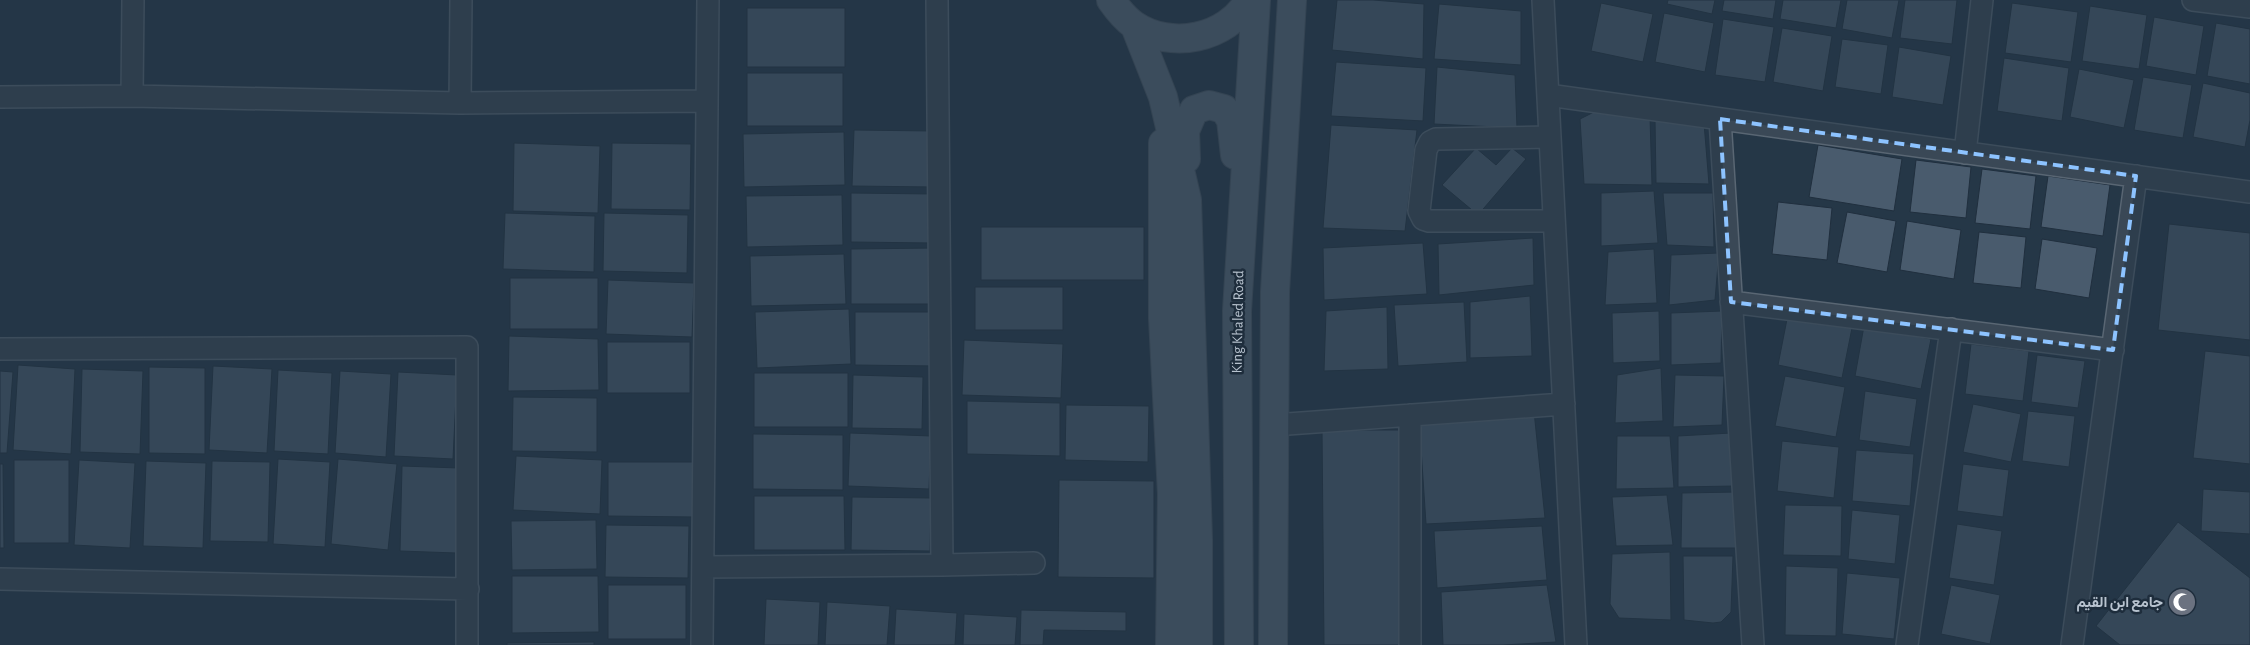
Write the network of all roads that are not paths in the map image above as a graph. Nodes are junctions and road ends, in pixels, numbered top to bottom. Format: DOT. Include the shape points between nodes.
graph roads {
  1 [pos="133,0"];
  2 [pos="461,0"];
  3 [pos="708,0"];
  4 [pos="937,0"];
  5 [pos="1111,0"];
  6 [pos="1249,0"];
  7 [pos="1256,0"];
  8 [pos="1292,0"];
  9 [pos="1543,0"];
  10 [pos="1982,0"];
  11 [pos="2193,0"];
  12 [pos="2250,7"];
  13 [pos="1135,26"];
  14 [pos="1548,95"];
  15 [pos="132,96"];
  16 [pos="0,97"];
  17 [pos="1163,97"];
  18 [pos="707,101"];
  19 [pos="460,103"];
  20 [pos="1720,119"];
  21 [pos="1550,137"];
  22 [pos="1965,152"];
  23 [pos="2136,176"];
  24 [pos="2250,192"];
  25 [pos="1187,200"];
  26 [pos="1241,213"];
  27 [pos="1554,221"];
  28 [pos="1732,302"];
  29 [pos="1951,329"];
  30 [pos="0,349"];
  31 [pos="2113,350"];
  32 [pos="1564,404"];
  33 [pos="1410,415"];
  34 [pos="1274,425"];
  35 [pos="1034,563"];
  36 [pos="942,565"];
  37 [pos="702,567"];
  38 [pos="0,579"];
  39 [pos="468,589"];
  40 [pos="467,645"];
  41 [pos="702,645"];
  42 [pos="1170,645"];
  43 [pos="1198,645"];
  44 [pos="1239,645"];
  45 [pos="1273,645"];
  46 [pos="1410,645"];
  47 [pos="1576,645"];
  48 [pos="1753,645"];
  49 [pos="1907,645"];
  50 [pos="2072,645"];
  1 -- 15 [label="street"];
  2 -- 19 [label="street"];
  3 -- 18 [label="street"];
  4 -- 36 [label="street"];
  5 -- 13 [label="main road" via="1120,14"];
  6 -- 13 [label="main road" via="1228,24 1206,35 1182,39 1158,36"];
  7 -- 26 [label="main road, King Khaled Road"];
  8 -- 34 [label="main road" via="1275,292"];
  9 -- 14 [label="street"];
  10 -- 22 [label="street"];
  11 -- 12 [label="street"];
  13 -- 17 [label="main road"];
  14 -- 20 [label="street"];
  14 -- 21 [label="street"];
  15 -- 16 [label="street"];
  15 -- 19 [label="street"];
  17 -- 25 [label="main road"];
  17 -- 42 [label="main road" via="1163,318 1172,494"];
  18 -- 19 [label="street"];
  18 -- 37 [label="street"];
  20 -- 22 [label="street"];
  20 -- 28 [label="street"];
  21 -- 27 [label="street"];
  21 -- 27 [label="street" via="1436,139 1430,142 1426,150 1419,211 1429,221"];
  22 -- 23 [label="street"];
  23 -- 24 [label="street"];
  23 -- 31 [label="street"];
  25 -- 26 [label="main road" via="1185,131 1194,110 1209,105 1224,110 1231,120"];
  25 -- 43 [label="main road" via="1198,540"];
  26 -- 44 [label="main road, King Khaled Road" via="1236,310"];
  27 -- 32 [label="street"];
  28 -- 29 [label="street"];
  28 -- 48 [label="street"];
  29 -- 31 [label="street"];
  29 -- 49 [label="street"];
  30 -- 39 [label="street" via="467,348"];
  31 -- 50 [label="street"];
  32 -- 33 [label="street"];
  32 -- 47 [label="street"];
  33 -- 34 [label="street"];
  33 -- 46 [label="street"];
  34 -- 45 [label="main road"];
  35 -- 36 [label="street"];
  36 -- 37 [label="street"];
  37 -- 41 [label="street"];
  38 -- 39 [label="street"];
  39 -- 40 [label="street"];
}
